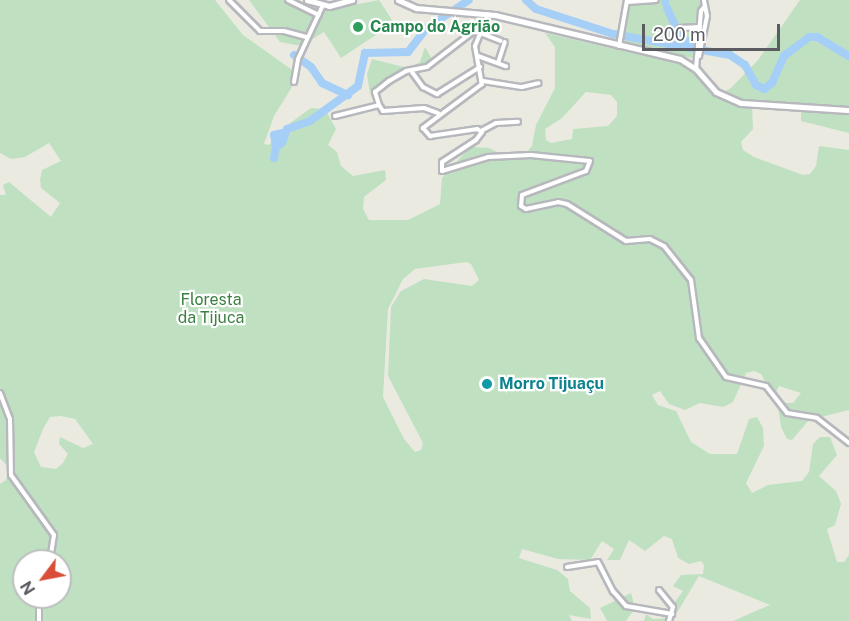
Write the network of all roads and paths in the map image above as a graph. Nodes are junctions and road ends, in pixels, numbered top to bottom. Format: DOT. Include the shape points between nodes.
graph roads {
  1 [pos="229,0"];
  2 [pos="288,0"];
  3 [pos="307,0"];
  4 [pos="352,0"];
  5 [pos="398,0"];
  6 [pos="656,0"];
  7 [pos="704,0"];
  8 [pos="627,1"];
  9 [pos="323,6"];
  10 [pos="705,6"];
  11 [pos="488,14"];
  12 [pos="319,15"];
  13 [pos="484,24"];
  14 [pos="700,27"];
  15 [pos="680,28"];
  16 [pos="480,33"];
  17 [pos="307,38"];
  18 [pos="619,46"];
  19 [pos="700,52"];
  20 [pos="477,56"];
  21 [pos="498,63"];
  22 [pos="506,66"];
  23 [pos="480,67"];
  24 [pos="696,69"];
  25 [pos="412,72"];
  26 [pos="483,81"];
  27 [pos="294,82"];
  28 [pos="539,83"];
  29 [pos="379,105"];
  30 [pos="849,110"];
  31 [pos="439,113"];
  32 [pos="334,116"];
  33 [pos="518,122"];
  34 [pos="481,130"];
  35 [pos="0,393"];
  36 [pos="849,443"];
  37 [pos="55,549"];
  38 [pos="567,567"];
  39 [pos="659,590"];
  40 [pos="672,614"];
  41 [pos="669,621"];
  1 -- 17 [label="street" via="260,31 284,31"];
  2 -- 12 [label="street"];
  3 -- 9 [label="main road"];
  4 -- 9 [label="main road"];
  5 -- 11 [label="main road" via="416,8"];
  6 -- 8 [label="street"];
  7 -- 10 [label="street"];
  8 -- 18 [label="street"];
  9 -- 12 [label="street"];
  10 -- 14 [label="street"];
  10 -- 19 [label="street"];
  11 -- 13 [label="street"];
  11 -- 18 [label="main road"];
  12 -- 17 [label="street"];
  13 -- 16 [label="street"];
  13 -- 25 [label="street" via="434,62"];
  14 -- 15 [label="street"];
  14 -- 19 [label="street"];
  16 -- 20 [label="street"];
  16 -- 21 [label="street" via="503,42"];
  17 -- 27 [label="street"];
  18 -- 24 [label="main road" via="680,59"];
  19 -- 24 [label="street"];
  20 -- 21 [label="street"];
  20 -- 23 [label="street"];
  21 -- 22 [label="street"];
  23 -- 25 [label="street" via="437,94 423,87"];
  23 -- 26 [label="street"];
  24 -- 30 [label="main road" via="716,92 741,103"];
  25 -- 29 [label="street" via="405,71 375,92"];
  26 -- 28 [label="street" via="522,87"];
  26 -- 31 [label="street" via="476,91"];
  29 -- 31 [label="street" via="382,111 424,108"];
  29 -- 32 [label="street"];
  31 -- 34 [label="street" via="424,125 427,135"];
  33 -- 34 [label="street" via="496,123"];
  34 -- 36 [label="street" via="476,140 442,162 442,171 488,157 531,155 590,161 586,171 522,195 521,206 526,209 558,202 567,204 626,241 656,240 672,252 696,292 699,338 726,377 766,386 787,413 817,418"];
  35 -- 37 [label="street" via="10,419 11,475 52,531"];
  38 -- 40 [label="street" via="598,562 626,606"];
  39 -- 40 [label="street" via="673,606"];
  40 -- 41 [label="street"];
}
